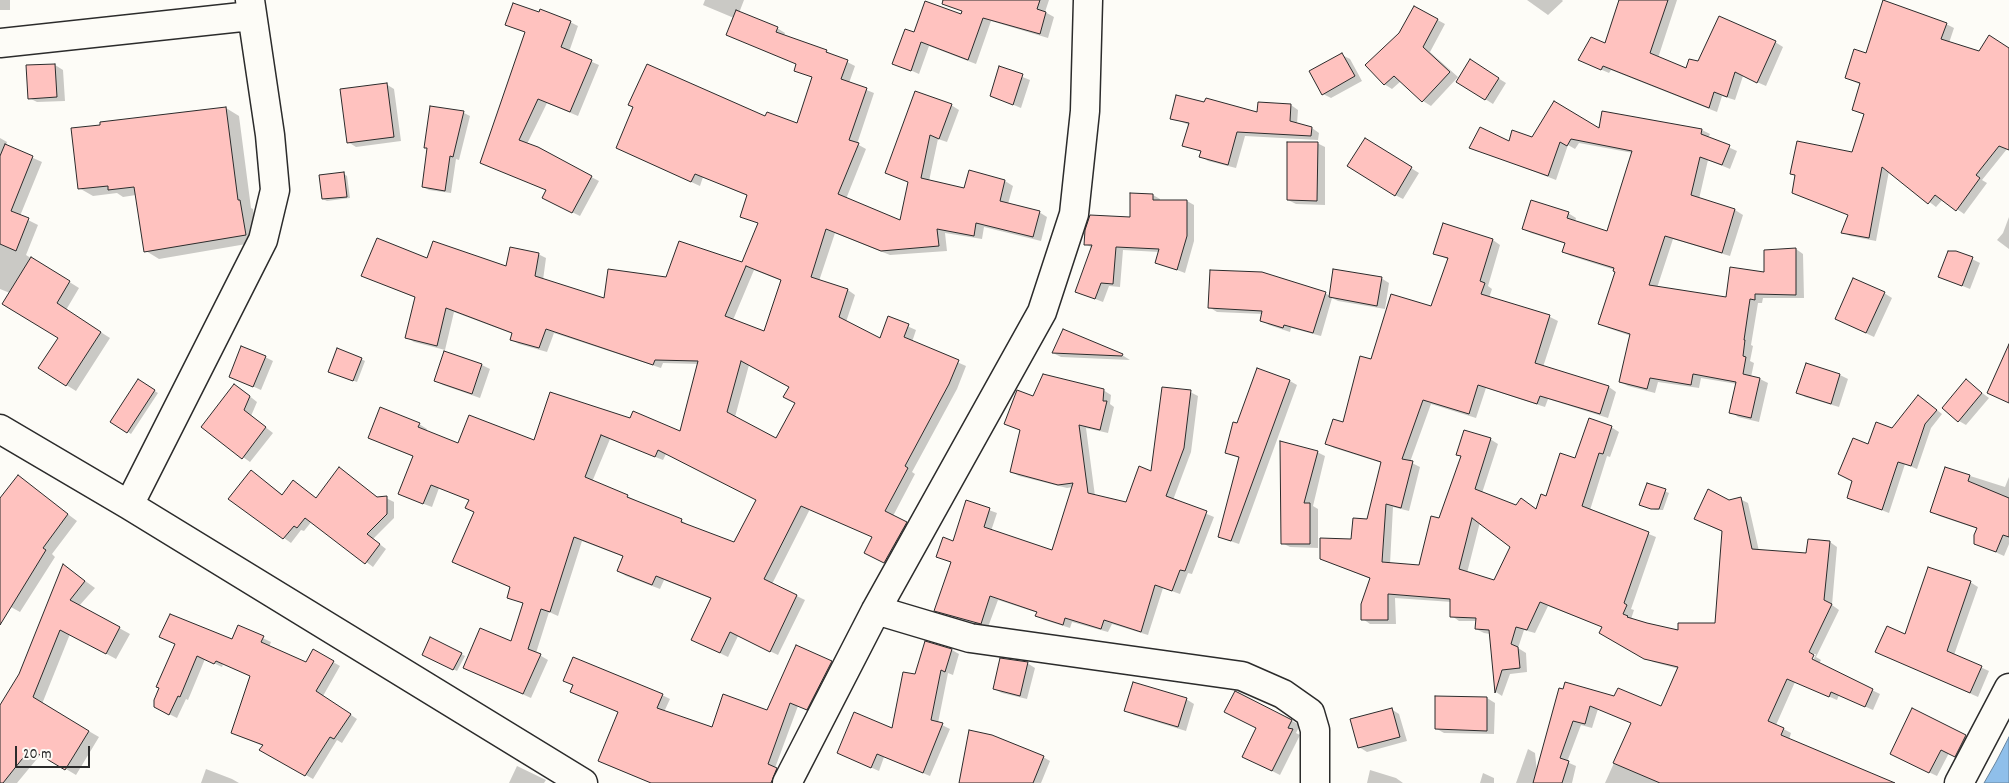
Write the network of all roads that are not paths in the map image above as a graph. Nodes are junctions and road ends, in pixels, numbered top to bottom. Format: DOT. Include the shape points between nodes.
graph roads {
  1 [pos="1088,0"];
  2 [pos="250,8"];
  3 [pos="0,43"];
  4 [pos="0,429"];
  5 [pos="129,505"];
  6 [pos="876,610"];
  7 [pos="2009,688"];
  8 [pos="583,783"];
  9 [pos="787,783"];
  10 [pos="1315,783"];
  11 [pos="1959,783"];
  1 -- 6 [label="street" via="1085,110 1074,214 1042,312"];
  2 -- 3 [label="street"];
  2 -- 5 [label="street" via="276,190 262,240"];
  4 -- 5 [label="street"];
  5 -- 8 [label="street"];
  6 -- 9 [label="street"];
  6 -- 10 [label="street" via="970,638 1242,676 1283,694 1310,713 1316,730"];
  7 -- 11 [label="street"];
}
